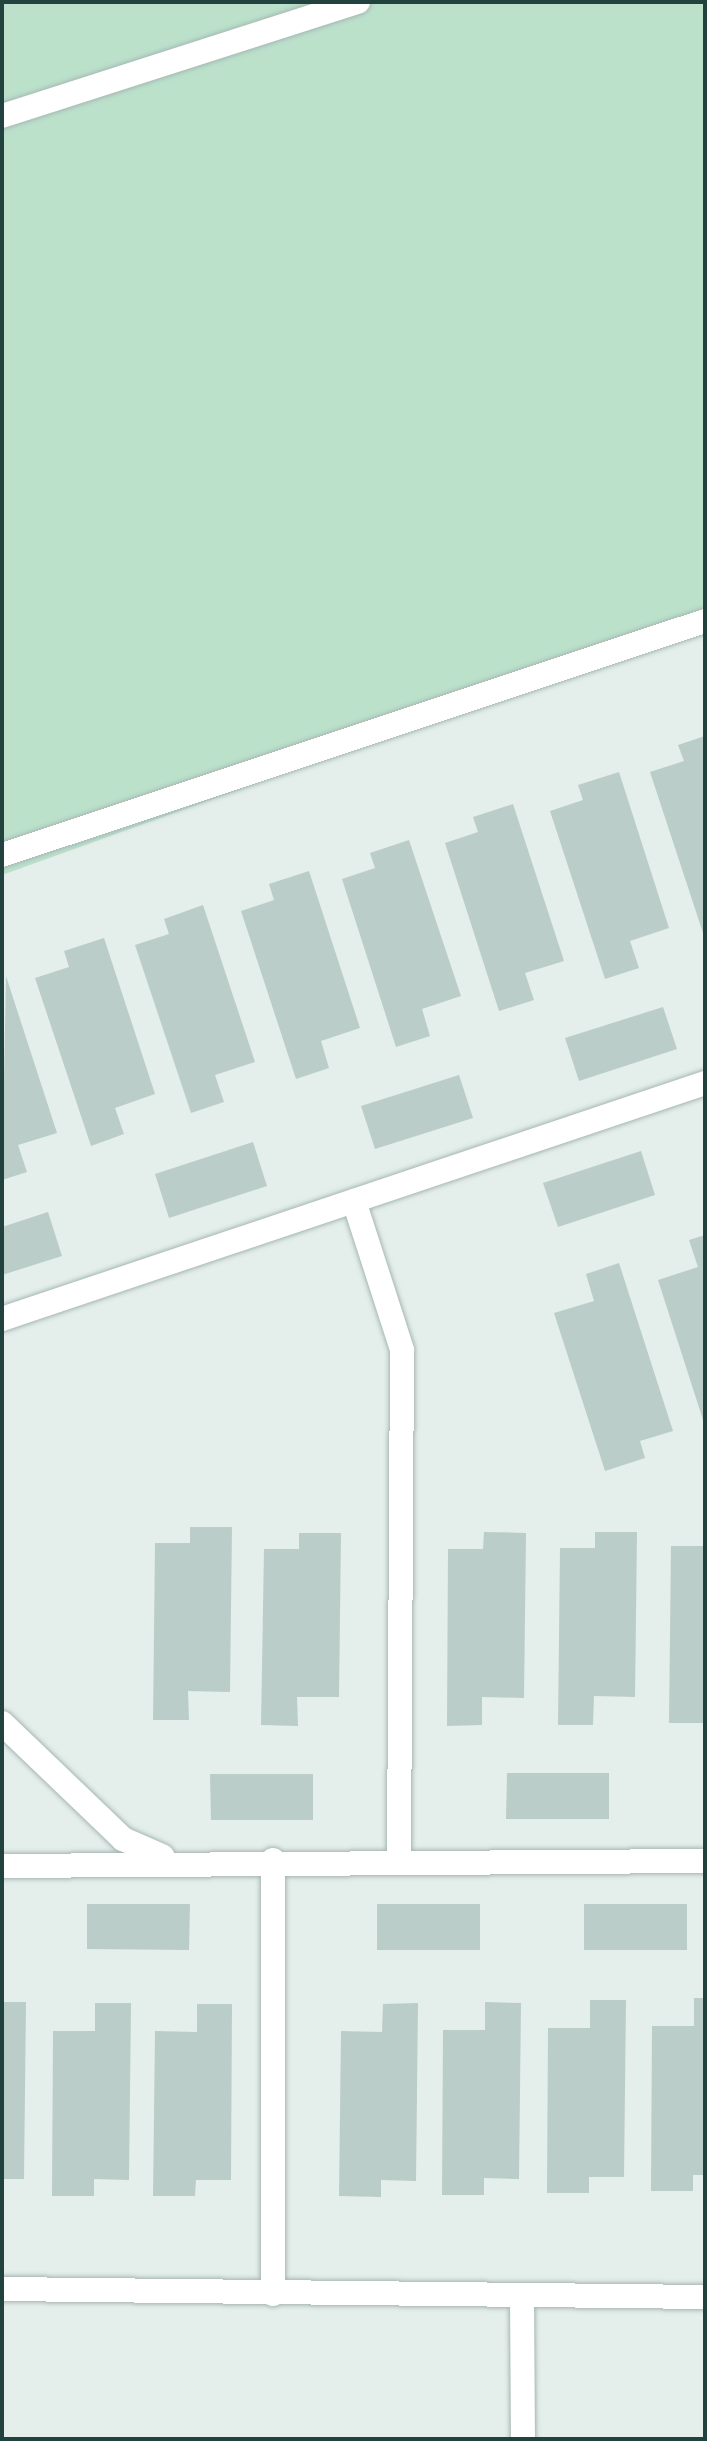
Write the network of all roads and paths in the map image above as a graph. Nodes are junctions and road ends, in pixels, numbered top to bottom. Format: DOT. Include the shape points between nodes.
graph roads {
  1 [pos="358,2"];
  2 [pos="2,116"];
  3 [pos="705,621"];
  4 [pos="2,855"];
  5 [pos="705,1083"];
  6 [pos="354,1201"];
  7 [pos="2,1319"];
  8 [pos="2,1723"];
  9 [pos="175,1860"];
  10 [pos="273,1860"];
  11 [pos="399,1860"];
  12 [pos="705,1861"];
  13 [pos="2,1866"];
  14 [pos="2,2289"];
  15 [pos="273,2294"];
  16 [pos="705,2297"];
  17 [pos="522,2298"];
  18 [pos="523,2439"];
  1 -- 2 [label="street"];
  3 -- 4 [label="street"];
  5 -- 6 [label="street"];
  6 -- 7 [label="street"];
  6 -- 11 [label="street" via="402,1350"];
  8 -- 9 [label="street" via="17,1730 123,1839"];
  9 -- 10 [label="street"];
  9 -- 13 [label="street"];
  10 -- 11 [label="street"];
  10 -- 15 [label="street"];
  11 -- 12 [label="street"];
  14 -- 15 [label="street"];
  15 -- 17 [label="street"];
  16 -- 17 [label="street"];
  17 -- 18 [label="street"];
}
